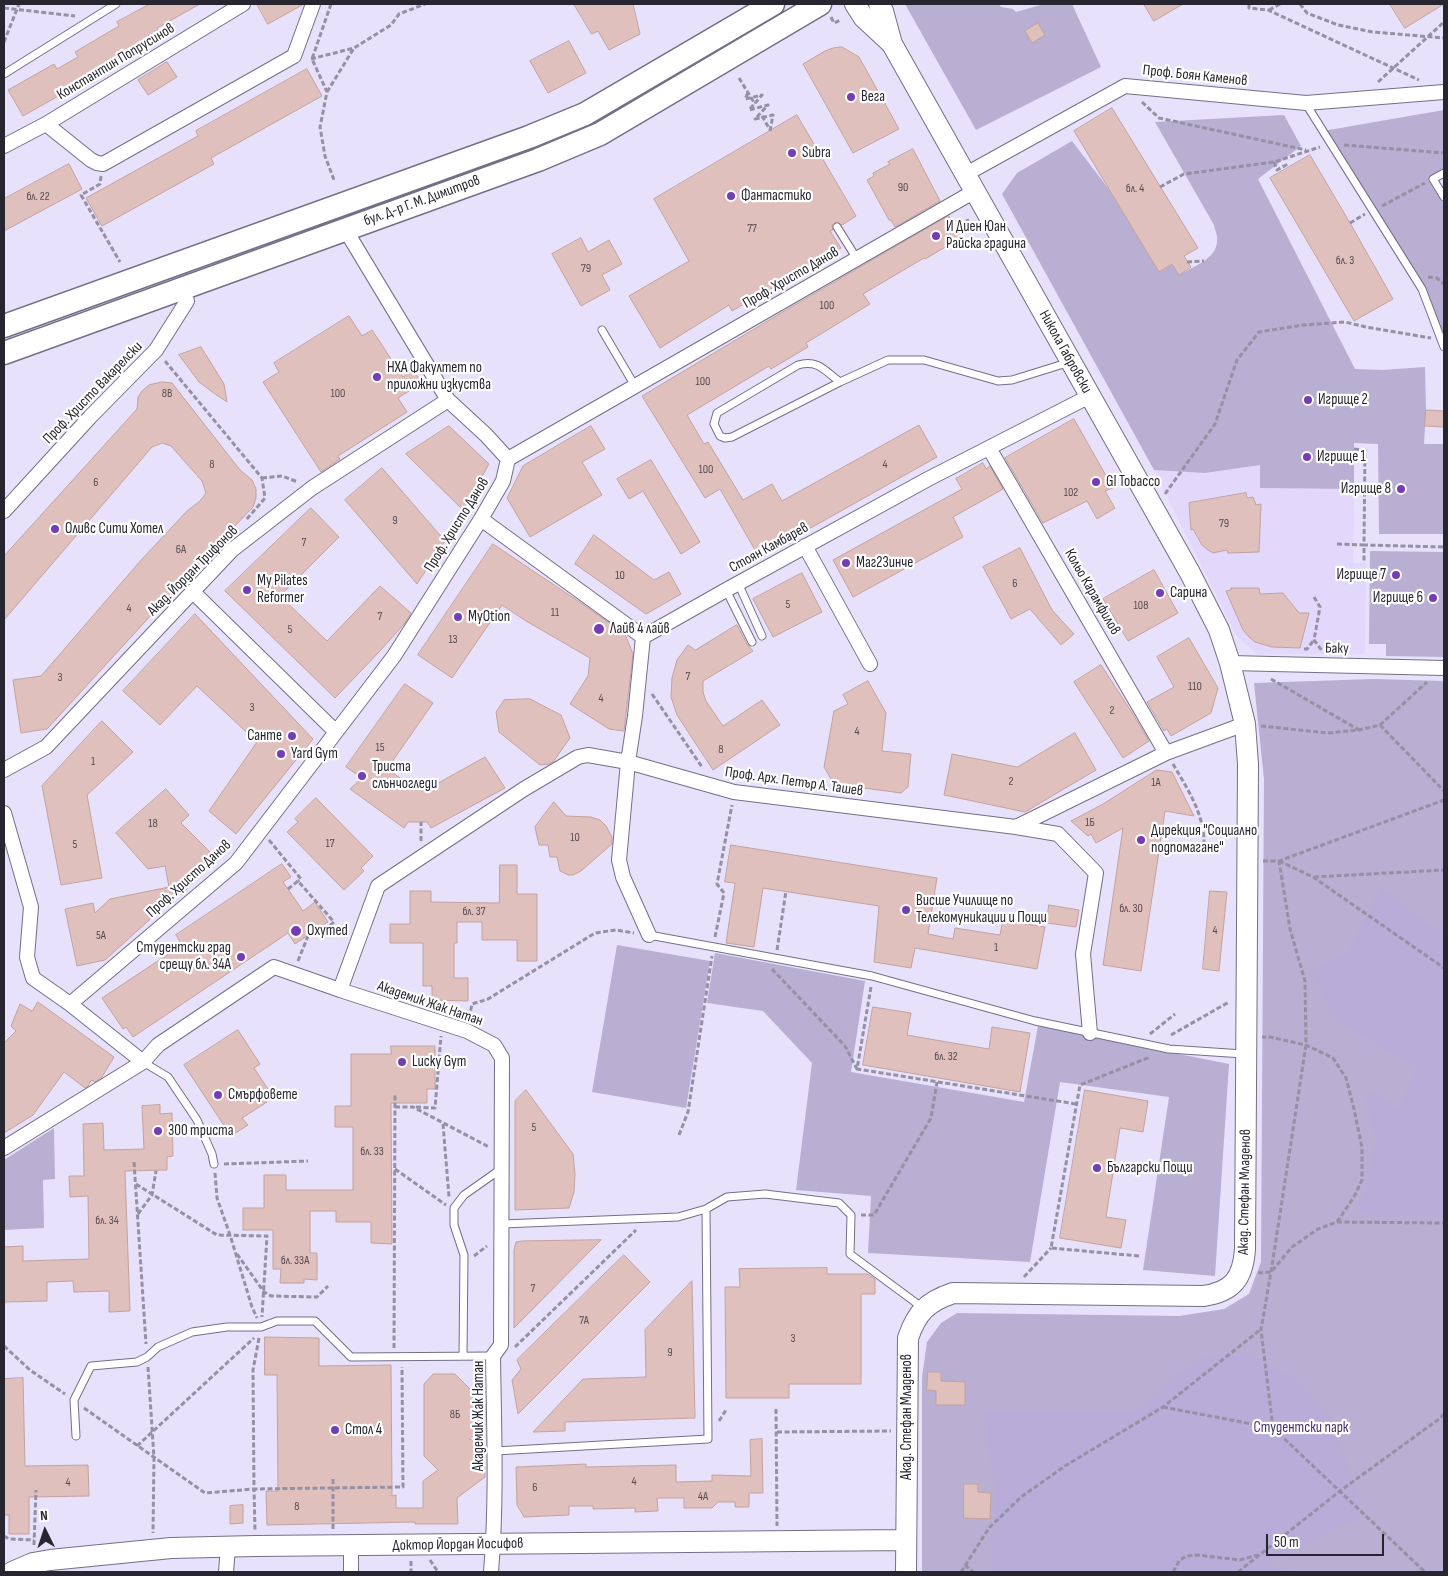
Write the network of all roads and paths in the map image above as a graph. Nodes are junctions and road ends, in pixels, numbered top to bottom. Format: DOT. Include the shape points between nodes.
graph roads {
  1 [pos="19,4"];
  2 [pos="116,4"];
  3 [pos="243,4"];
  4 [pos="313,4"];
  5 [pos="331,4"];
  6 [pos="425,4"];
  7 [pos="773,4"];
  8 [pos="820,4"];
  9 [pos="855,4"];
  10 [pos="879,4"];
  11 [pos="1249,4"];
  12 [pos="1280,4"];
  13 [pos="1300,4"];
  14 [pos="4,8"];
  15 [pos="17,9"];
  16 [pos="1268,10"];
  17 [pos="93,18"];
  18 [pos="841,20"];
  19 [pos="1444,22"];
  20 [pos="834,23"];
  21 [pos="1429,36"];
  22 [pos="1444,38"];
  23 [pos="4,42"];
  24 [pos="892,44"];
  25 [pos="354,48"];
  26 [pos="294,56"];
  27 [pos="312,59"];
  28 [pos="1393,69"];
  29 [pos="4,74"];
  30 [pos="739,78"];
  31 [pos="1125,86"];
  32 [pos="327,92"];
  33 [pos="1443,92"];
  34 [pos="749,95"];
  35 [pos="1360,98"];
  36 [pos="754,103"];
  37 [pos="1306,103"];
  38 [pos="757,108"];
  39 [pos="761,115"];
  40 [pos="46,124"];
  41 [pos="1331,144"];
  42 [pos="4,146"];
  43 [pos="1306,150"];
  44 [pos="1444,153"];
  45 [pos="1274,162"];
  46 [pos="103,164"];
  47 [pos="1287,168"];
  48 [pos="1444,173"];
  49 [pos="1433,179"];
  50 [pos="334,180"];
  51 [pos="971,183"];
  52 [pos="1160,187"];
  53 [pos="1444,197"];
  54 [pos="1373,210"];
  55 [pos="837,227"];
  56 [pos="345,229"];
  57 [pos="857,259"];
  58 [pos="1204,261"];
  59 [pos="120,262"];
  60 [pos="1188,262"];
  61 [pos="182,288"];
  62 [pos="4,326"];
  63 [pos="602,330"];
  64 [pos="1443,343"];
  65 [pos="156,350"];
  66 [pos="4,353"];
  67 [pos="1070,362"];
  68 [pos="840,382"];
  69 [pos="634,386"];
  70 [pos="1090,396"];
  71 [pos="448,400"];
  72 [pos="989,448"];
  73 [pos="1354,450"];
  74 [pos="508,459"];
  75 [pos="262,478"];
  76 [pos="312,488"];
  77 [pos="1164,495"];
  78 [pos="4,511"];
  79 [pos="481,519"];
  80 [pos="244,522"];
  81 [pos="1337,544"];
  82 [pos="1364,545"];
  83 [pos="805,546"];
  84 [pos="1444,547"];
  85 [pos="1364,561"];
  86 [pos="738,583"];
  87 [pos="726,590"];
  88 [pos="193,592"];
  89 [pos="1314,597"];
  90 [pos="762,636"];
  91 [pos="643,637"];
  92 [pos="752,642"];
  93 [pos="1230,663"];
  94 [pos="870,664"];
  95 [pos="1324,666"];
  96 [pos="1443,668"];
  97 [pos="639,675"];
  98 [pos="1263,675"];
  99 [pos="1246,724"];
  100 [pos="1380,725"];
  101 [pos="1359,730"];
  102 [pos="336,732"];
  103 [pos="1166,753"];
  104 [pos="628,762"];
  105 [pos="4,770"];
  106 [pos="422,780"];
  107 [pos="422,787"];
  108 [pos="716,787"];
  109 [pos="1444,791"];
  110 [pos="734,792"];
  111 [pos="1444,800"];
  112 [pos="4,812"];
  113 [pos="421,822"];
  114 [pos="1016,827"];
  115 [pos="261,830"];
  116 [pos="421,839"];
  117 [pos="1204,846"];
  118 [pos="1279,860"];
  119 [pos="1444,870"];
  120 [pos="1313,877"];
  121 [pos="298,881"];
  122 [pos="288,889"];
  123 [pos="786,891"];
  124 [pos="321,927"];
  125 [pos="326,929"];
  126 [pos="649,935"];
  127 [pos="308,936"];
  128 [pos="358,941"];
  129 [pos="714,947"];
  130 [pos="759,955"];
  131 [pos="776,959"];
  132 [pos="1444,968"];
  133 [pos="294,974"];
  134 [pos="872,976"];
  135 [pos="340,990"];
  136 [pos="1247,992"];
  137 [pos="70,1004"];
  138 [pos="472,1004"];
  139 [pos="1175,1014"];
  140 [pos="1090,1033"];
  141 [pos="1171,1035"];
  142 [pos="1140,1043"];
  143 [pos="440,1045"];
  144 [pos="1246,1045"];
  145 [pos="1306,1045"];
  146 [pos="1169,1049"];
  147 [pos="143,1062"];
  148 [pos="857,1069"];
  149 [pos="937,1082"];
  150 [pos="395,1095"];
  151 [pos="1076,1104"];
  152 [pos="395,1107"];
  153 [pos="413,1107"];
  154 [pos="443,1123"];
  155 [pos="679,1135"];
  156 [pos="4,1148"];
  157 [pos="501,1154"];
  158 [pos="308,1161"];
  159 [pos="134,1162"];
  160 [pos="214,1164"];
  161 [pos="394,1169"];
  162 [pos="501,1169"];
  163 [pos="156,1171"];
  164 [pos="136,1184"];
  165 [pos="152,1195"];
  166 [pos="454,1208"];
  167 [pos="706,1209"];
  168 [pos="138,1214"];
  169 [pos="850,1215"];
  170 [pos="647,1219"];
  171 [pos="1337,1222"];
  172 [pos="1444,1223"];
  173 [pos="502,1224"];
  174 [pos="230,1235"];
  175 [pos="1051,1248"];
  176 [pos="235,1250"];
  177 [pos="1139,1256"];
  178 [pos="464,1264"];
  179 [pos="1271,1272"];
  180 [pos="1240,1274"];
  181 [pos="328,1286"];
  182 [pos="264,1292"];
  183 [pos="1008,1293"];
  184 [pos="923,1308"];
  185 [pos="262,1327"];
  186 [pos="1261,1330"];
  187 [pos="146,1332"];
  188 [pos="4,1346"];
  189 [pos="514,1348"];
  190 [pos="398,1356"];
  191 [pos="462,1356"];
  192 [pos="493,1356"];
  193 [pos="148,1372"];
  194 [pos="74,1400"];
  195 [pos="1163,1407"];
  196 [pos="776,1409"];
  197 [pos="1444,1414"];
  198 [pos="1439,1419"];
  199 [pos="1444,1419"];
  200 [pos="1272,1428"];
  201 [pos="152,1431"];
  202 [pos="908,1431"];
  203 [pos="777,1432"];
  204 [pos="76,1436"];
  205 [pos="137,1446"];
  206 [pos="495,1451"];
  207 [pos="154,1458"];
  208 [pos="333,1479"];
  209 [pos="333,1488"];
  210 [pos="254,1489"];
  211 [pos="36,1490"];
  212 [pos="1340,1491"];
  213 [pos="4,1536"];
  214 [pos="34,1540"];
  215 [pos="906,1540"];
  216 [pos="777,1542"];
  217 [pos="494,1544"];
  218 [pos="255,1546"];
  219 [pos="342,1546"];
  220 [pos="228,1547"];
  221 [pos="153,1550"];
  222 [pos="1260,1554"];
  223 [pos="33,1563"];
  224 [pos="965,1565"];
  225 [pos="12,1572"];
  226 [pos="226,1572"];
  227 [pos="351,1572"];
  228 [pos="492,1572"];
  229 [pos="906,1572"];
  230 [pos="961,1572"];
  231 [pos="973,1572"];
  232 [pos="1172,1572"];
  233 [pos="1238,1572"];
  234 [pos="1425,1572"];
  1 -- 15 [label="path"];
  2 -- 17 [label="lane"];
  3 -- 40 [label="street, Константин Попрусинов"];
  4 -- 26 [label="street"];
  5 -- 27 [label="path"];
  6 -- 25 [label="path" via="399,14 390,25"];
  7 -- 62 [label="main road, бул. Д-р Г. М. Димитров" via="585,114"];
  8 -- 56 [label="main road, бул. Д-р Г. М. Димитров" via="600,134 538,160"];
  9 -- 24 [label="street, Никола Габровски" via="864,18"];
  10 -- 24 [label="street, Никола Габровски"];
  11 -- 16 [label="path" via="1249,8"];
  12 -- 16 [label="path"];
  13 -- 21 [label="path" via="1307,13 1338,25 1373,32"];
  14 -- 15 [label="path"];
  15 -- 17 [label="path"];
  15 -- 23 [label="path"];
  16 -- 28 [label="path"];
  17 -- 29 [label="lane"];
  18 -- 20 [label="path"];
  19 -- 21 [label="path"];
  21 -- 22 [label="path"];
  21 -- 28 [label="path"];
  24 -- 51 [label="street, Никола Габровски"];
  25 -- 27 [label="path"];
  25 -- 32 [label="path"];
  26 -- 27 [label="path"];
  26 -- 46 [label="street"];
  27 -- 32 [label="path"];
  28 -- 33 [label="path"];
  28 -- 35 [label="path"];
  30 -- 34 [label="path"];
  31 -- 37 [label="street, Проф. Боян Каменов"];
  31 -- 43 [label="path" via="1159,118"];
  31 -- 51 [label="street, Проф. Боян Каменов"];
  32 -- 50 [label="path" via="320,128"];
  33 -- 35 [label="street, Проф. Боян Каменов"];
  34 -- 36 [label="path"];
  34 -- 36 [label="path" via="762,94"];
  35 -- 37 [label="street, Проф. Боян Каменов"];
  36 -- 38 [label="path"];
  36 -- 38 [label="path" via="749,110"];
  37 -- 41 [label="lane"];
  38 -- 39 [label="path"];
  38 -- 39 [label="path" via="768,105"];
  39 -- 39 [label="path" via="773,115 770,131 766,124"];
  40 -- 42 [label="street, Константин Попрусинов"];
  40 -- 46 [label="street" via="91,160"];
  41 -- 43 [label="path"];
  41 -- 44 [label="path"];
  41 -- 54 [label="lane"];
  43 -- 45 [label="path"];
  45 -- 47 [label="path" via="1278,170"];
  45 -- 52 [label="path" via="1184,174"];
  46 -- 59 [label="path" via="100,184 81,195"];
  48 -- 49 [label="lane"];
  49 -- 53 [label="lane"];
  49 -- 54 [label="path"];
  51 -- 57 [label="street, Проф. Христо Данов"];
  51 -- 67 [label="street, Никола Габровски"];
  54 -- 64 [label="lane" via="1422,289"];
  55 -- 57 [label="lane"];
  56 -- 61 [label="main road, бул. Д-р Г. М. Димитров"];
  56 -- 71 [label="street"];
  57 -- 69 [label="street, Проф. Христо Данов"];
  58 -- 60 [label="path"];
  61 -- 65 [label="street, Проф. Христо Вакарелски" via="187,301"];
  61 -- 66 [label="main road, бул. Д-р Г. М. Димитров"];
  63 -- 69 [label="lane"];
  64 -- 77 [label="path" via="1344,322 1259,332 1237,360 1215,424"];
  65 -- 75 [label="path"];
  65 -- 78 [label="street, Проф. Христо Вакарелски"];
  67 -- 68 [label="lane" via="998,382 924,360 888,360"];
  67 -- 70 [label="street, Никола Габровски"];
  68 -- 68 [label="lane" via="816,364 807,362 717,413 714,424 720,436 732,437"];
  69 -- 74 [label="street, Проф. Христо Данов"];
  70 -- 72 [label="street, Стоян Камбарев"];
  70 -- 93 [label="street, Никола Габровски" via="1190,573 1219,630"];
  71 -- 74 [label="street"];
  71 -- 76 [label="street, Акад. Йордан Трифонов"];
  72 -- 83 [label="street, Стоян Камбарев"];
  72 -- 103 [label="street, Кольо Карамфилов"];
  73 -- 82 [label="path" via="1365,450"];
  74 -- 79 [label="street, Проф. Христо Данов" via="503,481"];
  75 -- 76 [label="path" via="282,476"];
  75 -- 80 [label="path" via="265,498"];
  76 -- 88 [label="street, Акад. Йордан Трифонов" via="232,550"];
  79 -- 91 [label="street"];
  79 -- 102 [label="street, Проф. Христо Данов" via="394,656"];
  81 -- 82 [label="path"];
  82 -- 84 [label="path"];
  82 -- 85 [label="path"];
  83 -- 86 [label="street, Стоян Камбарев"];
  83 -- 94 [label="street"];
  86 -- 87 [label="street, Стоян Камбарев"];
  86 -- 90 [label="lane"];
  87 -- 91 [label="street, Стоян Камбарев"];
  87 -- 92 [label="lane"];
  88 -- 102 [label="street"];
  88 -- 105 [label="street, Акад. Йордан Трифонов" via="46,747"];
  89 -- 95 [label="path" via="1320,607 1314,640 1324,651"];
  91 -- 97 [label="street"];
  93 -- 95 [label="street, Баку"];
  93 -- 99 [label="street, Акад. Стефан Младенов"];
  95 -- 96 [label="street, Баку"];
  96 -- 100 [label="path"];
  97 -- 104 [label="street"];
  97 -- 108 [label="path"];
  98 -- 101 [label="path"];
  99 -- 101 [label="path" via="1328,733"];
  99 -- 103 [label="street"];
  99 -- 136 [label="street, Акад. Стефан Младенов"];
  100 -- 101 [label="path"];
  100 -- 109 [label="path"];
  102 -- 115 [label="street, Проф. Христо Данов"];
  103 -- 114 [label="street"];
  103 -- 117 [label="path" via="1192,796 1205,832"];
  104 -- 108 [label="street, Проф. Арх. Петър А. Ташев"];
  104 -- 126 [label="street" via="619,860 623,877"];
  104 -- 128 [label="street, Проф. Арх. Петър А. Ташев" via="588,755 578,757 524,789 378,886"];
  106 -- 107 [label="path"];
  108 -- 110 [label="street, Проф. Арх. Петър А. Ташев"];
  110 -- 114 [label="street, Проф. Арх. Петър А. Ташев"];
  110 -- 129 [label="path" via="717,884 724,893"];
  111 -- 118 [label="path"];
  112 -- 137 [label="street" via="31,907 27,958 32,978"];
  113 -- 116 [label="path"];
  114 -- 140 [label="street, Проф. Арх. Петър А. Ташев" via="1058,834 1096,873 1083,954"];
  115 -- 121 [label="path" via="301,879"];
  115 -- 137 [label="street, Проф. Христо Данов" via="236,863"];
  118 -- 120 [label="path"];
  118 -- 145 [label="path" via="1290,929 1306,981"];
  119 -- 120 [label="path"];
  120 -- 132 [label="path"];
  121 -- 122 [label="path"];
  121 -- 125 [label="path" via="334,922"];
  123 -- 131 [label="path"];
  124 -- 125 [label="path"];
  125 -- 128 [label="path"];
  126 -- 129 [label="lane"];
  126 -- 138 [label="path" via="616,930 595,933 488,999"];
  127 -- 133 [label="path"];
  128 -- 135 [label="street, Проф. Арх. Петър А. Ташев"];
  129 -- 130 [label="lane"];
  129 -- 155 [label="path" via="688,1112"];
  130 -- 131 [label="lane"];
  130 -- 148 [label="path" via="845,1046"];
  131 -- 134 [label="lane"];
  133 -- 135 [label="street, Академик Жак Натан"];
  133 -- 147 [label="street, Академик Жак Натан" via="274,967 158,1045"];
  134 -- 140 [label="lane" via="1035,1022"];
  134 -- 148 [label="path"];
  135 -- 157 [label="street, Академик Жак Натан" via="467,1031 494,1046 502,1058"];
  136 -- 141 [label="path"];
  136 -- 144 [label="street, Акад. Стефан Младенов"];
  137 -- 147 [label="street"];
  139 -- 142 [label="path"];
  140 -- 142 [label="lane"];
  142 -- 146 [label="lane"];
  143 -- 153 [label="path" via="435,1108"];
  144 -- 145 [label="path" via="1270,1037"];
  144 -- 146 [label="lane"];
  144 -- 180 [label="street, Акад. Стефан Младенов" via="1245,1249"];
  145 -- 171 [label="path" via="1333,1058 1346,1078 1362,1148 1362,1180"];
  145 -- 179 [label="path"];
  146 -- 151 [label="path" via="1080,1085"];
  147 -- 156 [label="street, Академик Жак Натан"];
  147 -- 160 [label="lane" via="168,1077 197,1120"];
  148 -- 149 [label="path"];
  149 -- 151 [label="path"];
  149 -- 169 [label="path" via="931,1118 874,1215"];
  150 -- 152 [label="path"];
  151 -- 175 [label="path"];
  152 -- 153 [label="path"];
  152 -- 161 [label="path"];
  153 -- 154 [label="path"];
  154 -- 157 [label="path"];
  154 -- 166 [label="path" via="449,1195"];
  157 -- 162 [label="street, Академик Жак Натан"];
  158 -- 160 [label="path"];
  159 -- 164 [label="path"];
  160 -- 174 [label="path" via="217,1198"];
  161 -- 166 [label="path" via="441,1203"];
  161 -- 190 [label="path"];
  162 -- 166 [label="lane" via="464,1195"];
  162 -- 173 [label="street, Академик Жак Натан"];
  163 -- 165 [label="path"];
  164 -- 165 [label="path"];
  164 -- 168 [label="path"];
  165 -- 168 [label="path"];
  165 -- 174 [label="path" via="217,1235"];
  166 -- 178 [label="lane" via="454,1224"];
  167 -- 169 [label="lane" via="726,1197 765,1194 839,1203"];
  167 -- 170 [label="lane" via="678,1218"];
  167 -- 206 [label="lane" via="708,1439"];
  168 -- 187 [label="path"];
  169 -- 184 [label="lane" via="850,1254"];
  170 -- 173 [label="lane"];
  170 -- 189 [label="path"];
  171 -- 172 [label="path"];
  171 -- 179 [label="path" via="1318,1229 1292,1247"];
  173 -- 178 [label="path" via="486,1247"];
  173 -- 192 [label="street, Академик Жак Натан" via="501,1345"];
  174 -- 176 [label="path"];
  174 -- 182 [label="path" via="267,1236"];
  175 -- 177 [label="path"];
  175 -- 183 [label="path"];
  176 -- 182 [label="path"];
  176 -- 185 [label="path" via="252,1307"];
  178 -- 191 [label="lane"];
  179 -- 180 [label="path"];
  179 -- 186 [label="path"];
  180 -- 183 [label="street, Акад. Стефан Младенов" via="1227,1289 1203,1296"];
  181 -- 182 [label="path" via="317,1297 271,1296"];
  182 -- 185 [label="path"];
  183 -- 184 [label="street, Акад. Стефан Младенов" via="953,1293 937,1298"];
  184 -- 202 [label="street, Акад. Стефан Младенов" via="913,1322 908,1338"];
  185 -- 190 [label="lane" via="277,1320 315,1322 351,1357"];
  185 -- 194 [label="lane" via="192,1332 158,1346 137,1362 91,1366"];
  185 -- 201 [label="path"];
  185 -- 210 [label="path" via="253,1370"];
  186 -- 195 [label="path"];
  186 -- 200 [label="path"];
  188 -- 194 [label="path" via="30,1370"];
  190 -- 191 [label="lane"];
  190 -- 209 [label="path" via="403,1487"];
  191 -- 192 [label="lane"];
  192 -- 206 [label="street, Академик Жак Натан"];
  193 -- 201 [label="path"];
  194 -- 204 [label="lane"];
  194 -- 205 [label="path"];
  195 -- 200 [label="path"];
  195 -- 224 [label="path" via="1065,1466 1021,1498 989,1528"];
  196 -- 203 [label="path"];
  197 -- 198 [label="path"];
  198 -- 199 [label="path"];
  198 -- 212 [label="path"];
  200 -- 212 [label="path"];
  201 -- 205 [label="path"];
  201 -- 207 [label="path"];
  202 -- 203 [label="path"];
  202 -- 215 [label="street, Акад. Стефан Младенов"];
  203 -- 216 [label="path"];
  205 -- 207 [label="path"];
  206 -- 217 [label="street, Академик Жак Натан"];
  207 -- 210 [label="path" via="205,1494"];
  207 -- 221 [label="path"];
  208 -- 209 [label="path"];
  209 -- 210 [label="path"];
  209 -- 219 [label="path"];
  210 -- 218 [label="path"];
  211 -- 214 [label="path"];
  212 -- 222 [label="path"];
  212 -- 234 [label="path"];
  213 -- 214 [label="path"];
  214 -- 223 [label="path"];
  215 -- 216 [label="street, Доктор Йордан Йосифов"];
  215 -- 229 [label="street, Акад. Стефан Младенов"];
  216 -- 217 [label="street, Доктор Йордан Йосифов"];
  217 -- 219 [label="street, Доктор Йордан Йосифов"];
  217 -- 228 [label="street, Академик Жак Натан"];
  218 -- 219 [label="street, Доктор Йордан Йосифов"];
  218 -- 220 [label="street, Доктор Йордан Йосифов"];
  219 -- 227 [label="street"];
  220 -- 221 [label="street, Доктор Йордан Йосифов"];
  220 -- 226 [label="street"];
  221 -- 223 [label="street, Доктор Йордан Йосифов"];
  222 -- 232 [label="path" via="1240,1560 1186,1556"];
  222 -- 233 [label="path"];
  223 -- 225 [label="street, Доктор Йордан Йосифов"];
  224 -- 230 [label="path"];
  224 -- 231 [label="path"];
}
